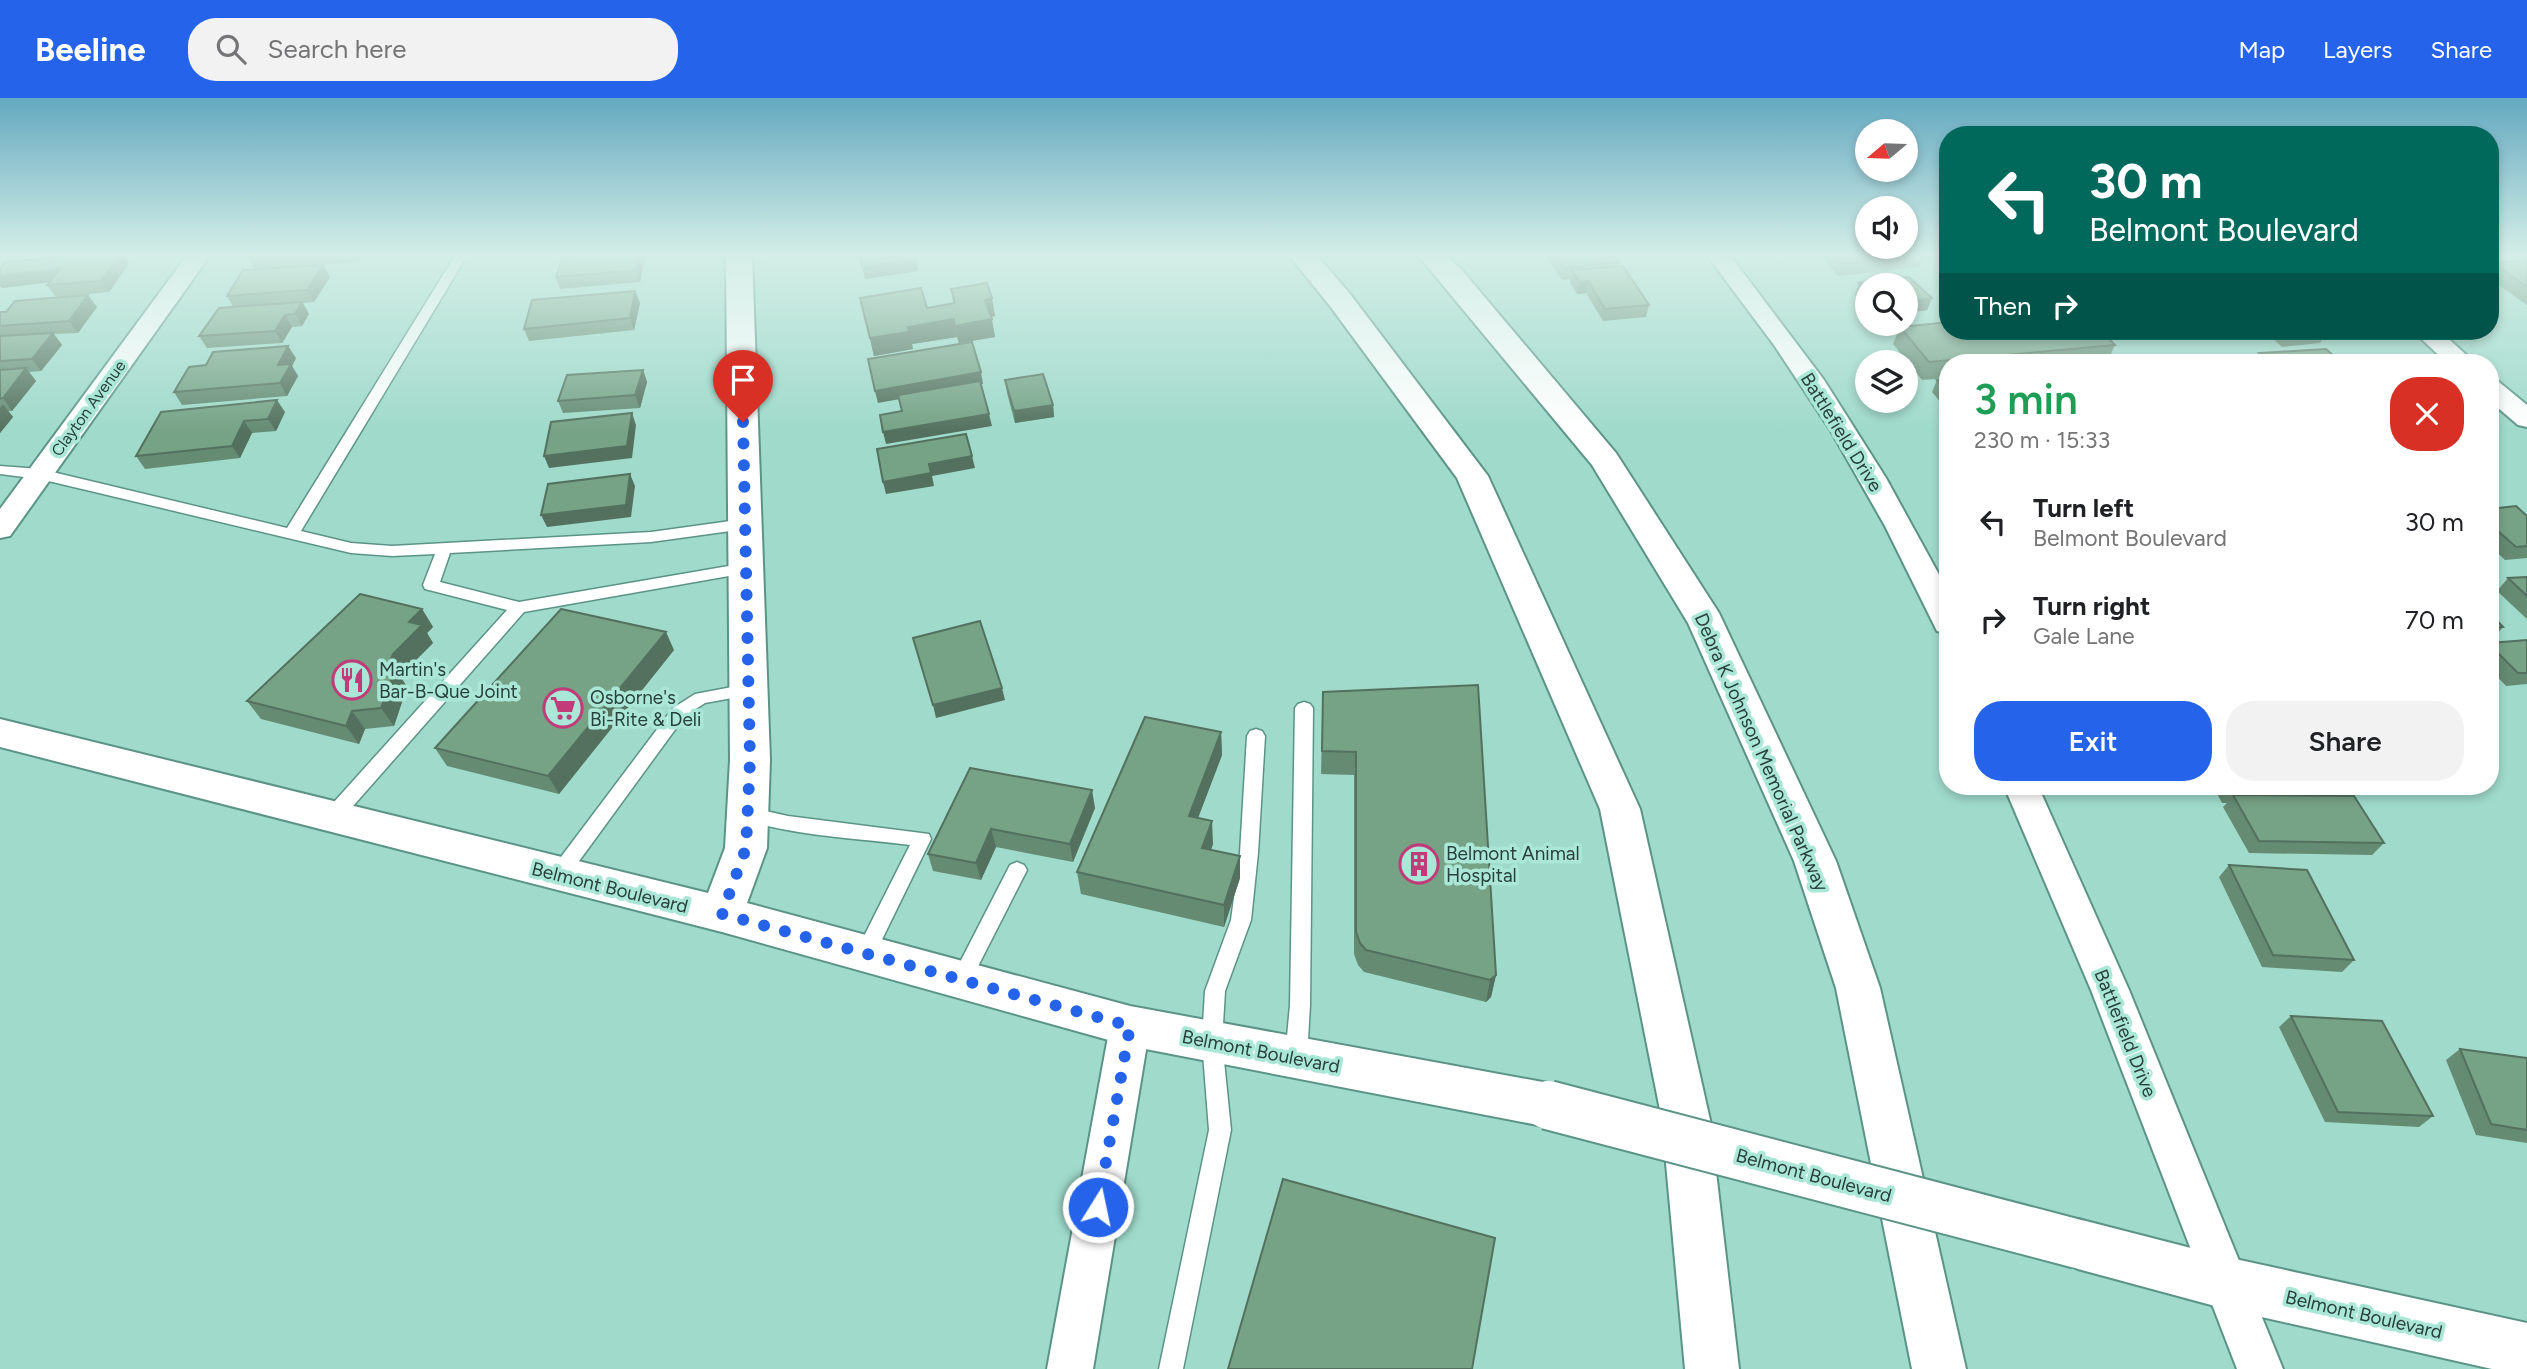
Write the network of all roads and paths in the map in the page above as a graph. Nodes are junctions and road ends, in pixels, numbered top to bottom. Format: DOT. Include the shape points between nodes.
graph roads {
  1 [pos="157,313"];
  2 [pos="426,313"];
  3 [pos="740,313"];
  4 [pos="1350,313"];
  5 [pos="1480,313"];
  6 [pos="1762,313"];
  7 [pos="2435,340"];
  8 [pos="2452,354"];
  9 [pos="2499,395"];
  10 [pos="2527,419"];
  11 [pos="0,470"];
  12 [pos="40,474"];
  13 [pos="745,524"];
  14 [pos="0,528"];
  15 [pos="292,533"];
  16 [pos="444,549"];
  17 [pos="746,568"];
  18 [pos="1939,605"];
  19 [pos="519,607"];
  20 [pos="748,690"];
  21 [pos="1304,708"];
  22 [pos="0,733"];
  23 [pos="1256,736"];
  24 [pos="2025,795"];
  25 [pos="748,814"];
  26 [pos="332,817"];
  27 [pos="1017,870"];
  28 [pos="559,874"];
  29 [pos="722,914"];
  30 [pos="866,954"];
  31 [pos="961,980"];
  32 [pos="1130,1026"];
  33 [pos="1212,1041"];
  34 [pos="1296,1058"];
  35 [pos="2226,1283"];
  36 [pos="2527,1350"];
  37 [pos="1070,1369"];
  38 [pos="1171,1369"];
  39 [pos="1712,1369"];
  40 [pos="1939,1369"];
  41 [pos="2260,1369"];
  1 -- 12 [label="street, Clayton Avenue"];
  2 -- 15 [label="lane"];
  3 -- 13 [label="main road"];
  4 -- 39 [label="main road" via="1472,476 1620,809 1686,1120"];
  5 -- 40 [label="main road, Debra K Johnson Memorial Parkway" via="1605,460 1712,635 1815,861 1858,988"];
  6 -- 18 [label="street, Battlefield Drive" via="1852,446"];
  7 -- 8 [label="street"];
  9 -- 10 [label="street"];
  11 -- 12 [label="lane"];
  12 -- 14 [label="street, Clayton Avenue"];
  12 -- 15 [label="lane"];
  13 -- 16 [label="lane" via="651,537"];
  13 -- 17 [label="main road"];
  15 -- 16 [label="lane" via="351,548"];
  16 -- 19 [label="lane" via="431,585"];
  17 -- 19 [label="lane"];
  17 -- 20 [label="main road"];
  19 -- 26 [label="lane"];
  20 -- 25 [label="main road"];
  20 -- 28 [label="lane" via="701,698 679,712"];
  21 -- 34 [label="lane"];
  22 -- 26 [label="main road, Belmont Boulevard"];
  23 -- 33 [label="lane" via="1241,920 1215,990"];
  24 -- 35 [label="street, Battlefield Drive" via="2110,990"];
  25 -- 29 [label="main road" via="746,848"];
  25 -- 30 [label="lane" via="922,839"];
  26 -- 28 [label="main road, Belmont Boulevard"];
  27 -- 31 [label="lane"];
  28 -- 29 [label="main road, Belmont Boulevard"];
  29 -- 30 [label="main road, Belmont Boulevard"];
  30 -- 31 [label="main road, Belmont Boulevard"];
  31 -- 32 [label="main road, Belmont Boulevard"];
  32 -- 33 [label="main road, Belmont Boulevard"];
  32 -- 37 [label="street"];
  33 -- 34 [label="main road, Belmont Boulevard"];
  33 -- 38 [label="lane" via="1220,1130"];
  34 -- 35 [label="main road, Belmont Boulevard, bridge" via="1548,1105"];
  35 -- 36 [label="main road, Belmont Boulevard"];
  35 -- 41 [label="street, Battlefield Drive"];
}
